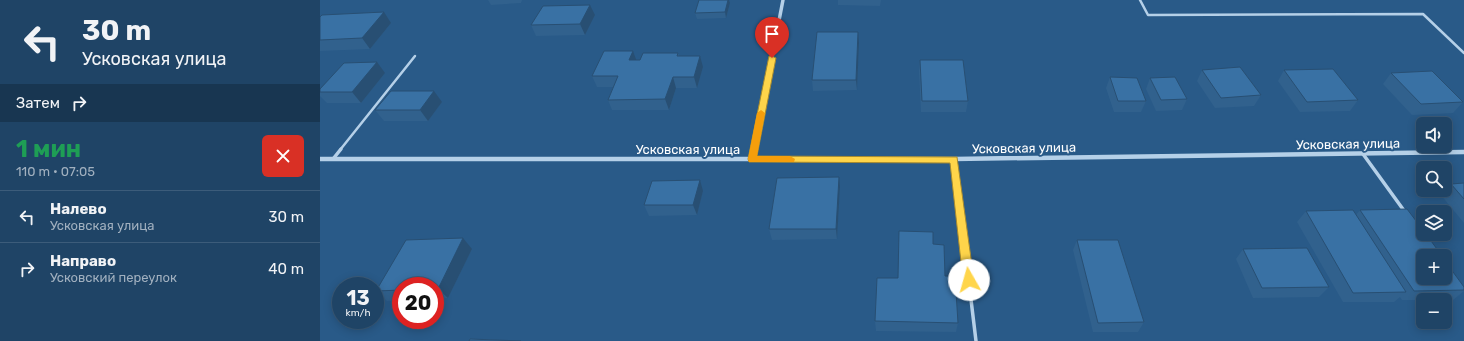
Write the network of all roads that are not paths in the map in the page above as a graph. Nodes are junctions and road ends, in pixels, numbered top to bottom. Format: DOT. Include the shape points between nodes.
graph roads {
  1 [pos="783,0"];
  2 [pos="1140,0"];
  3 [pos="1464,53"];
  4 [pos="415,56"];
  5 [pos="1464,152"];
  6 [pos="1363,154"];
  7 [pos="320,159"];
  8 [pos="333,159"];
  9 [pos="752,159"];
  10 [pos="954,159"];
  11 [pos="1408,218"];
  12 [pos="976,341"];
  1 -- 9 [label="street"];
  2 -- 3 [label="lane" via="1148,15 1423,14"];
  4 -- 8 [label="lane"];
  5 -- 6 [label="street, Усковская улица"];
  6 -- 10 [label="street, Усковская улица"];
  6 -- 11 [label="lane"];
  7 -- 8 [label="street, Усковская улица"];
  8 -- 9 [label="street, Усковская улица"];
  9 -- 10 [label="street, Усковская улица"];
  10 -- 12 [label="lane"];
}
